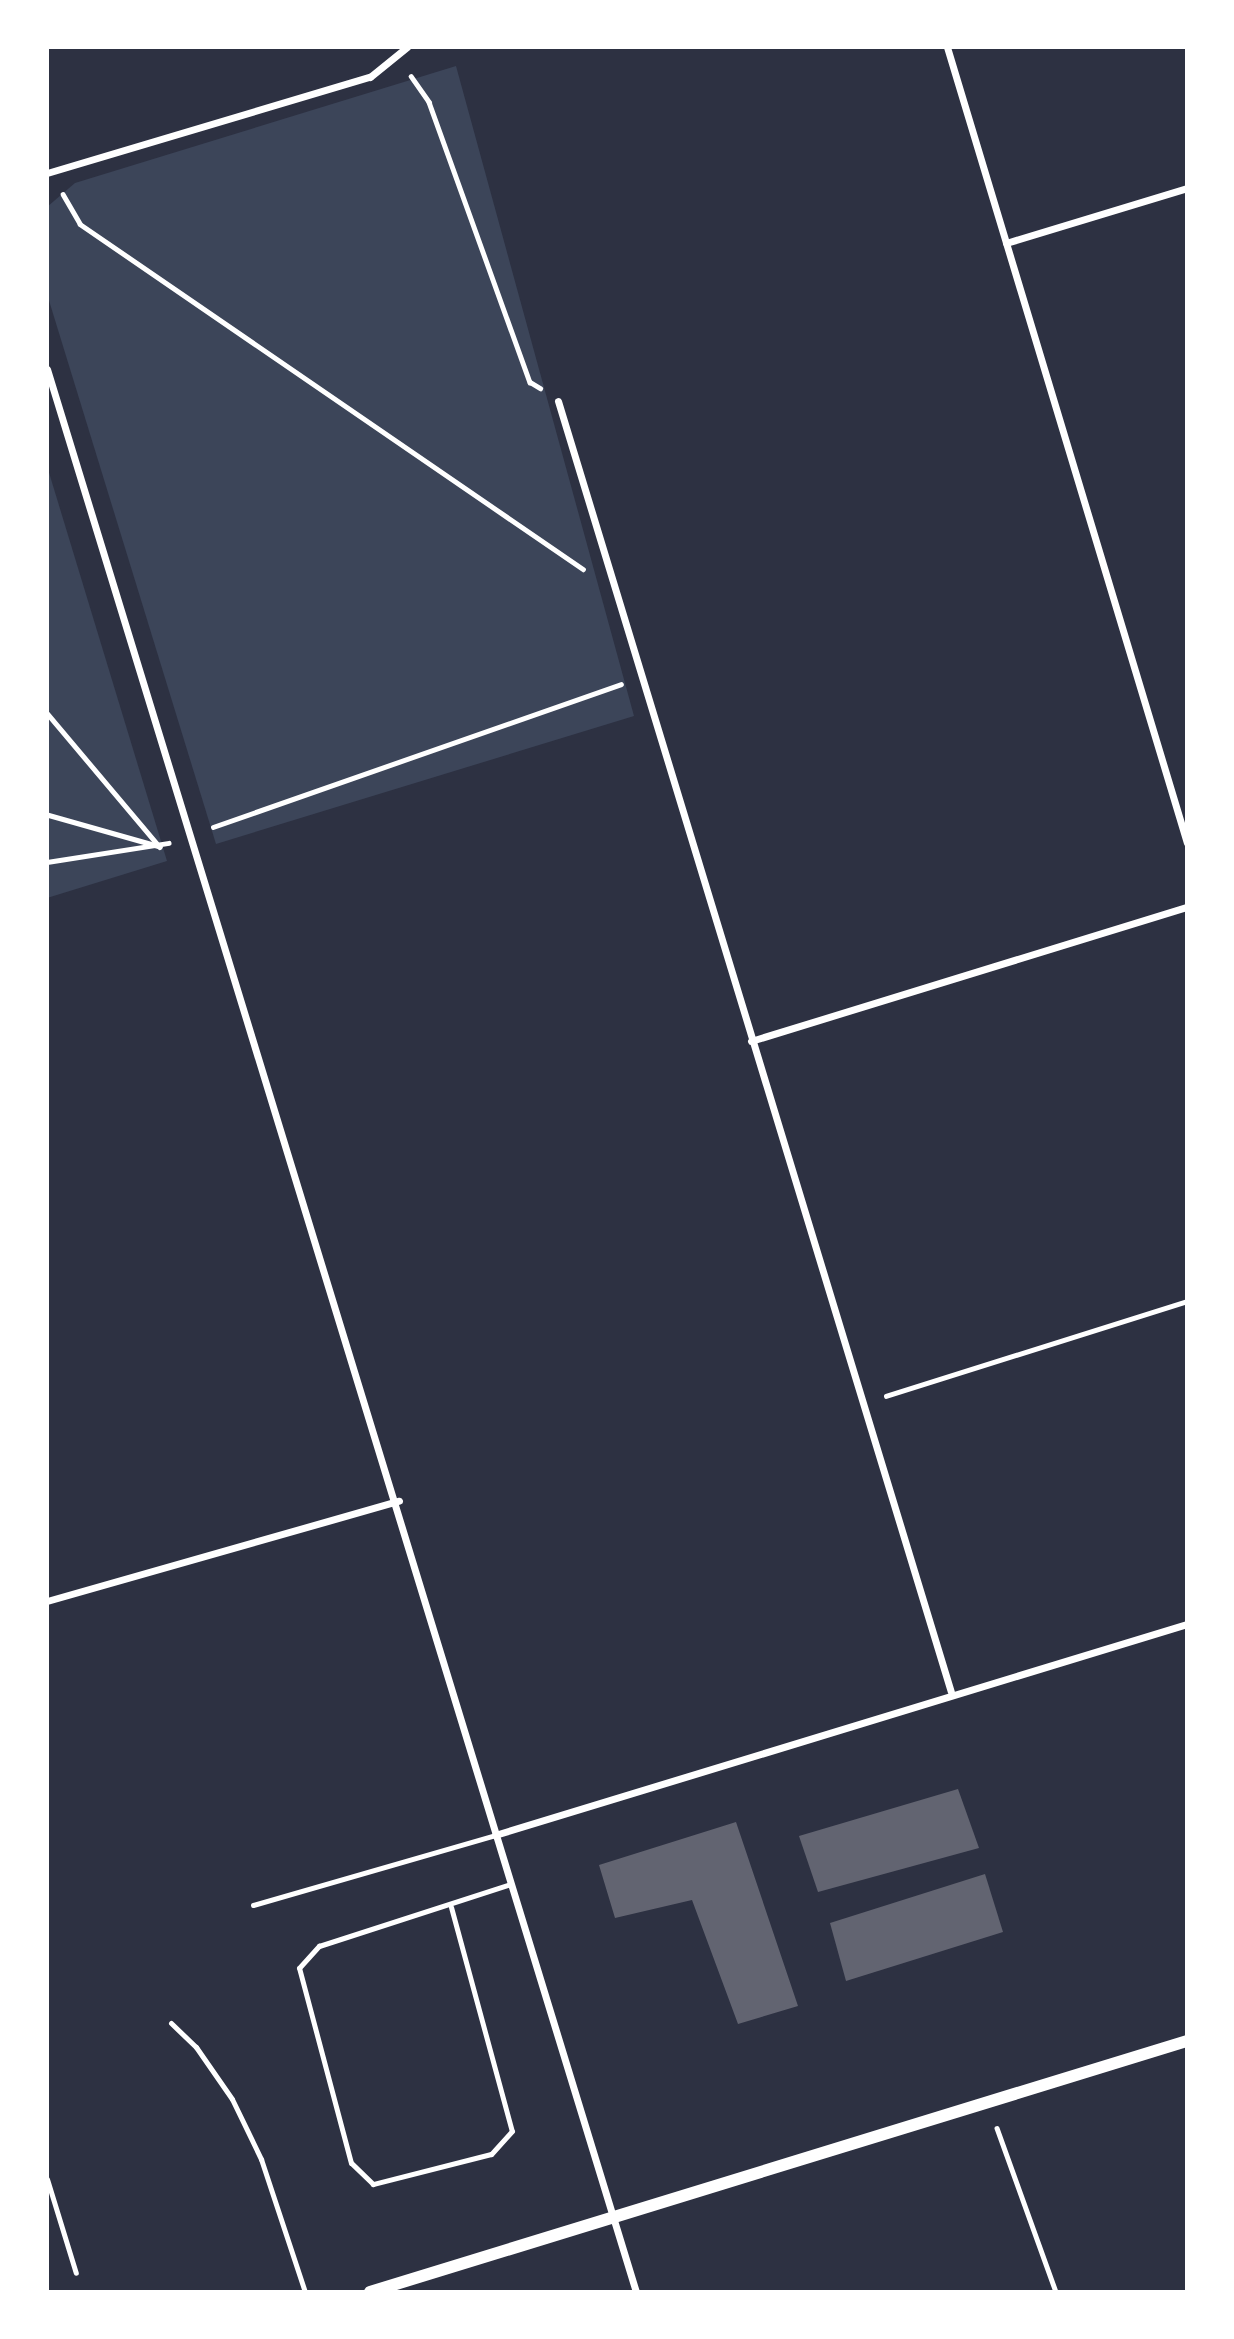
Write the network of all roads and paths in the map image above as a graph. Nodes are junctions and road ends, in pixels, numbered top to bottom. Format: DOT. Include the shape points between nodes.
graph roads {
  1 [pos="407,47"];
  2 [pos="947,47"];
  3 [pos="399,58"];
  4 [pos="51,172"];
  5 [pos="1187,188"];
  6 [pos="1006,243"];
  7 [pos="47,369"];
  8 [pos="558,401"];
  9 [pos="607,566"];
  10 [pos="639,673"];
  11 [pos="47,713"];
  12 [pos="47,815"];
  13 [pos="192,836"];
  14 [pos="1187,843"];
  15 [pos="160,846"];
  16 [pos="47,862"];
  17 [pos="1187,907"];
  18 [pos="751,1041"];
  19 [pos="1187,1301"];
  20 [pos="862,1404"];
  21 [pos="398,1501"];
  22 [pos="47,1601"];
  23 [pos="1187,1624"];
  24 [pos="951,1692"];
  25 [pos="495,1835"];
  26 [pos="511,1884"];
  27 [pos="253,1905"];
  28 [pos="451,1908"];
  29 [pos="171,2023"];
  30 [pos="1187,2041"];
  31 [pos="989,2102"];
  32 [pos="47,2179"];
  33 [pos="613,2218"];
  34 [pos="76,2273"];
  35 [pos="305,2292"];
  36 [pos="370,2292"];
  37 [pos="636,2292"];
  38 [pos="1056,2292"];
  1 -- 3 [label="street"];
  2 -- 6 [label="street"];
  3 -- 4 [label="street" via="370,77"];
  3 -- 8 [label="path" via="429,102 530,382"];
  4 -- 9 [label="path" via="79,224 587,571"];
  5 -- 6 [label="street"];
  6 -- 14 [label="street"];
  7 -- 13 [label="street"];
  8 -- 9 [label="street"];
  9 -- 10 [label="street"];
  10 -- 13 [label="path" via="604,694 376,766"];
  10 -- 18 [label="street"];
  11 -- 15 [label="path"];
  12 -- 15 [label="path"];
  13 -- 15 [label="path"];
  13 -- 21 [label="street"];
  15 -- 16 [label="path" via="92,851"];
  17 -- 18 [label="street"];
  18 -- 20 [label="street"];
  19 -- 20 [label="path"];
  20 -- 24 [label="street"];
  21 -- 22 [label="street"];
  21 -- 25 [label="street"];
  23 -- 24 [label="street"];
  24 -- 25 [label="street"];
  25 -- 26 [label="street"];
  25 -- 27 [label="lane"];
  26 -- 28 [label="lane"];
  26 -- 33 [label="street"];
  28 -- 28 [label="lane" via="512,2132 491,2154 373,2184 351,2163 299,1968 319,1946"];
  29 -- 35 [label="lane" via="196,2047 232,2099 261,2160"];
  30 -- 31 [label="street"];
  31 -- 33 [label="street"];
  31 -- 38 [label="path"];
  32 -- 34 [label="lane"];
  33 -- 36 [label="street"];
  33 -- 37 [label="street"];
}
